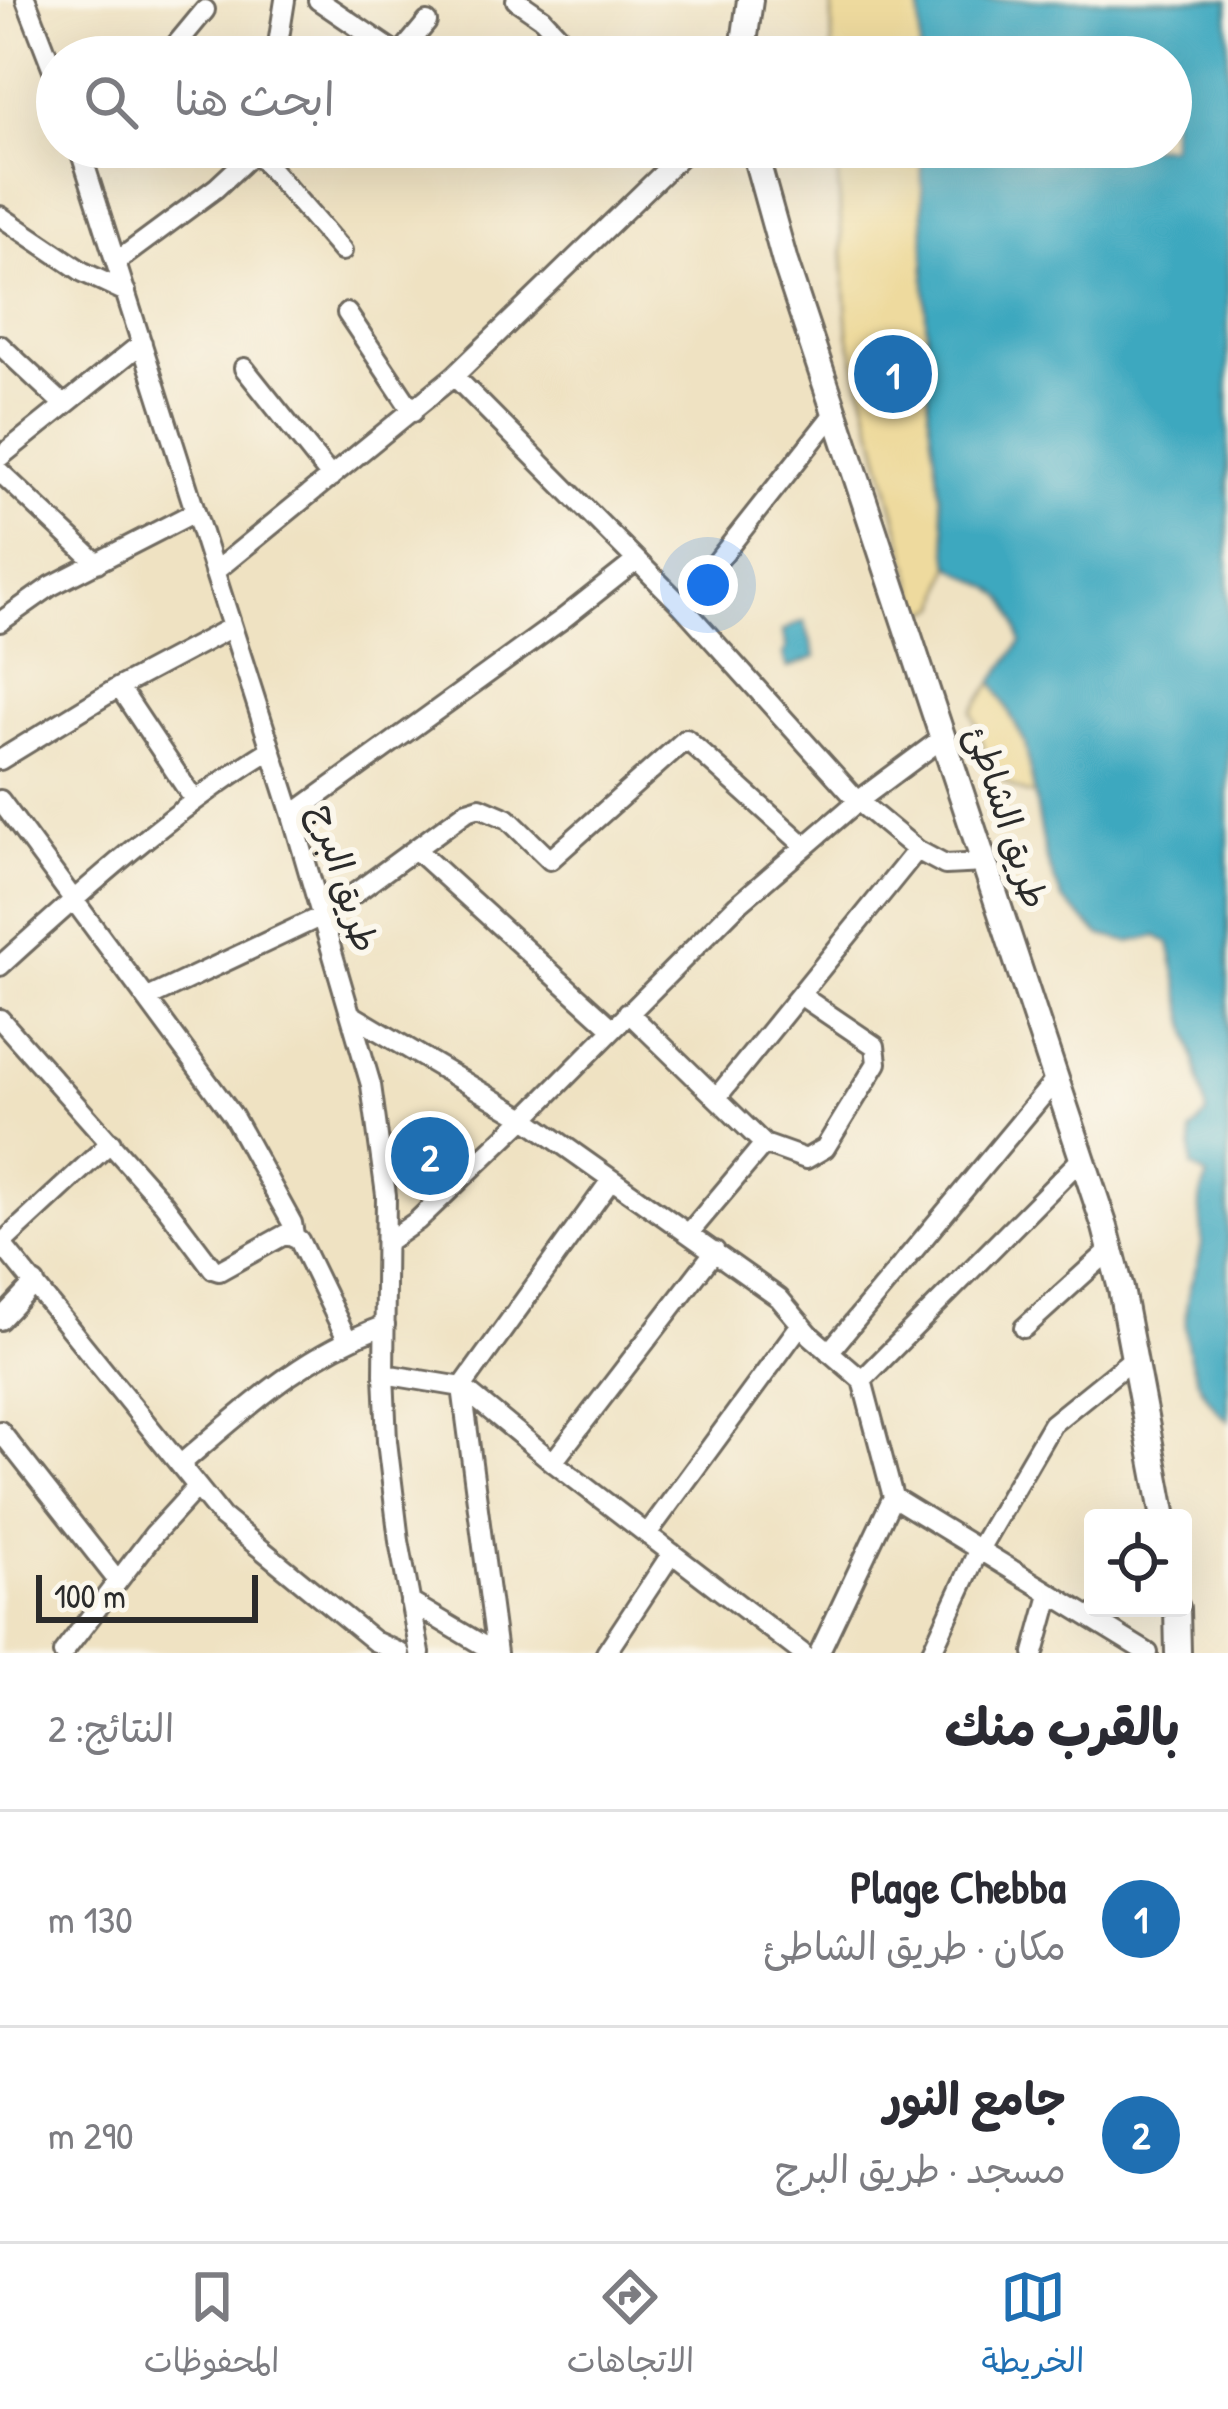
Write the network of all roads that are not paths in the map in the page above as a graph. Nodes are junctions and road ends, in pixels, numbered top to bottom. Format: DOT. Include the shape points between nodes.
graph roads {
  1 [pos="26,0"];
  2 [pos="285,0"];
  3 [pos="318,0"];
  4 [pos="515,0"];
  5 [pos="750,0"];
  6 [pos="205,10"];
  7 [pos="427,22"];
  8 [pos="40,36"];
  9 [pos="183,36"];
  10 [pos="279,36"];
  11 [pos="369,36"];
  12 [pos="415,36"];
  13 [pos="559,36"];
  14 [pos="745,36"];
  15 [pos="86,168"];
  16 [pos="234,168"];
  17 [pos="265,168"];
  18 [pos="668,168"];
  19 [pos="758,168"];
  20 [pos="0,216"];
  21 [pos="343,250"];
  22 [pos="116,262"];
  23 [pos="126,292"];
  24 [pos="346,314"];
  25 [pos="142,343"];
  26 [pos="0,345"];
  27 [pos="244,368"];
  28 [pos="454,376"];
  29 [pos="64,404"];
  30 [pos="836,411"];
  31 [pos="413,412"];
  32 [pos="0,457"];
  33 [pos="0,472"];
  34 [pos="331,477"];
  35 [pos="195,512"];
  36 [pos="636,561"];
  37 [pos="98,563"];
  38 [pos="214,572"];
  39 [pos="682,606"];
  40 [pos="0,622"];
  41 [pos="230,628"];
  42 [pos="119,687"];
  43 [pos="944,737"];
  44 [pos="270,750"];
  45 [pos="0,760"];
  46 [pos="0,800"];
  47 [pos="195,801"];
  48 [pos="858,801"];
  49 [pos="292,815"];
  50 [pos="805,846"];
  51 [pos="415,849"];
  52 [pos="917,850"];
  53 [pos="985,863"];
  54 [pos="74,899"];
  55 [pos="322,916"];
  56 [pos="0,966"];
  57 [pos="800,995"];
  58 [pos="148,998"];
  59 [pos="628,1012"];
  60 [pos="352,1015"];
  61 [pos="0,1019"];
  62 [pos="612,1028"];
  63 [pos="1057,1078"];
  64 [pos="717,1097"];
  65 [pos="525,1118"];
  66 [pos="111,1142"];
  67 [pos="764,1144"];
  68 [pos="1083,1157"];
  69 [pos="611,1180"];
  70 [pos="689,1233"];
  71 [pos="293,1235"];
  72 [pos="387,1242"];
  73 [pos="1,1243"];
  74 [pos="1111,1249"];
  75 [pos="715,1251"];
  76 [pos="35,1283"];
  77 [pos="0,1320"];
  78 [pos="801,1324"];
  79 [pos="385,1325"];
  80 [pos="1024,1328"];
  81 [pos="347,1339"];
  82 [pos="829,1352"];
  83 [pos="1135,1357"];
  84 [pos="384,1374"];
  85 [pos="862,1380"];
  86 [pos="462,1387"];
  87 [pos="0,1431"];
  88 [pos="553,1462"];
  89 [pos="182,1463"];
  90 [pos="196,1487"];
  91 [pos="893,1497"];
  92 [pos="1162,1509"];
  93 [pos="647,1534"];
  94 [pos="978,1551"];
  95 [pos="672,1553"];
  96 [pos="118,1581"];
  97 [pos="1050,1594"];
  98 [pos="410,1602"];
  99 [pos="1177,1617"];
  100 [pos="63,1653"];
  101 [pos="400,1653"];
  102 [pos="420,1653"];
  103 [pos="496,1653"];
  104 [pos="606,1653"];
  105 [pos="802,1653"];
  106 [pos="819,1653"];
  107 [pos="931,1653"];
  108 [pos="1034,1653"];
  109 [pos="1148,1653"];
  110 [pos="1178,1653"];
  1 -- 8 [label="street"];
  2 -- 10 [label="street"];
  3 -- 11 [label="street"];
  4 -- 13 [label="street"];
  5 -- 14 [label="main road"];
  6 -- 9 [label="street"];
  7 -- 12 [label="street"];
  15 -- 22 [label="street, طريق البرج"];
  16 -- 22 [label="street"];
  17 -- 21 [label="street"];
  18 -- 28 [label="street"];
  19 -- 30 [label="main road, طريق الشاطئ"];
  20 -- 23 [label="street"];
  22 -- 23 [label="street, طريق البرج"];
  23 -- 25 [label="street, طريق البرج"];
  24 -- 31 [label="street"];
  25 -- 29 [label="street"];
  25 -- 35 [label="street, طريق البرج"];
  26 -- 29 [label="street"];
  27 -- 34 [label="street"];
  28 -- 31 [label="street"];
  28 -- 36 [label="street"];
  29 -- 32 [label="street"];
  30 -- 39 [label="street"];
  30 -- 43 [label="main road, طريق الشاطئ"];
  31 -- 34 [label="street"];
  33 -- 37 [label="street"];
  34 -- 38 [label="street"];
  35 -- 37 [label="street"];
  35 -- 38 [label="street, طريق البرج"];
  36 -- 39 [label="street"];
  36 -- 49 [label="street"];
  37 -- 40 [label="street"];
  38 -- 41 [label="street, طريق البرج"];
  39 -- 48 [label="street"];
  41 -- 42 [label="street"];
  41 -- 44 [label="street, طريق البرج"];
  42 -- 45 [label="street"];
  42 -- 47 [label="street"];
  43 -- 48 [label="street"];
  43 -- 53 [label="main road, طريق الشاطئ"];
  44 -- 47 [label="street"];
  44 -- 49 [label="street, طريق البرج"];
  46 -- 54 [label="street"];
  47 -- 54 [label="street"];
  48 -- 50 [label="street"];
  48 -- 52 [label="street"];
  49 -- 55 [label="street, طريق البرج"];
  50 -- 51 [label="street" via="686,740 550,860 508,819 480,807"];
  50 -- 59 [label="street"];
  51 -- 55 [label="street"];
  51 -- 62 [label="street"];
  52 -- 53 [label="street" via="945,865"];
  52 -- 57 [label="street"];
  53 -- 63 [label="main road, طريق الشاطئ"];
  54 -- 56 [label="street"];
  54 -- 58 [label="street"];
  55 -- 58 [label="street"];
  55 -- 60 [label="street, طريق البرج"];
  57 -- 64 [label="street"];
  57 -- 67 [label="street" via="875,1046 877,1063 815,1156 784,1155"];
  58 -- 71 [label="street" via="257,1154"];
  59 -- 62 [label="street"];
  59 -- 64 [label="street"];
  60 -- 65 [label="street"];
  60 -- 72 [label="street, طريق البرج" via="376,1107"];
  61 -- 66 [label="street"];
  62 -- 65 [label="street"];
  63 -- 68 [label="main road, طريق الشاطئ"];
  63 -- 82 [label="street"];
  64 -- 67 [label="street"];
  65 -- 69 [label="street"];
  65 -- 72 [label="street"];
  66 -- 71 [label="street" via="213,1269"];
  66 -- 73 [label="street"];
  67 -- 70 [label="street"];
  68 -- 74 [label="main road, طريق الشاطئ"];
  68 -- 85 [label="street"];
  69 -- 70 [label="street"];
  69 -- 86 [label="street"];
  70 -- 75 [label="street"];
  71 -- 81 [label="street"];
  72 -- 79 [label="street, طريق البرج"];
  73 -- 76 [label="street"];
  74 -- 80 [label="street"];
  74 -- 83 [label="main road, طريق الشاطئ"];
  75 -- 78 [label="street"];
  75 -- 88 [label="street"];
  76 -- 77 [label="street"];
  76 -- 89 [label="street"];
  78 -- 82 [label="street"];
  78 -- 93 [label="street"];
  79 -- 81 [label="street"];
  79 -- 84 [label="street, طريق البرج"];
  81 -- 89 [label="street" via="298,1366"];
  82 -- 85 [label="street"];
  83 -- 92 [label="main road, طريق الشاطئ"];
  83 -- 94 [label="street" via="1052,1424"];
  84 -- 86 [label="street"];
  84 -- 98 [label="street, طريق البرج"];
  85 -- 91 [label="street"];
  86 -- 88 [label="street"];
  86 -- 103 [label="street"];
  87 -- 96 [label="street"];
  88 -- 93 [label="street"];
  89 -- 90 [label="street"];
  90 -- 96 [label="street"];
  90 -- 101 [label="street" via="374,1641"];
  91 -- 94 [label="street"];
  91 -- 106 [label="street"];
  93 -- 95 [label="street"];
  94 -- 97 [label="street"];
  94 -- 107 [label="street"];
  95 -- 104 [label="street"];
  95 -- 105 [label="street"];
  96 -- 100 [label="street"];
  97 -- 108 [label="street"];
  97 -- 109 [label="street"];
  98 -- 102 [label="street, طريق البرج"];
  98 -- 103 [label="street"];
  99 -- 110 [label="main road"];
}
